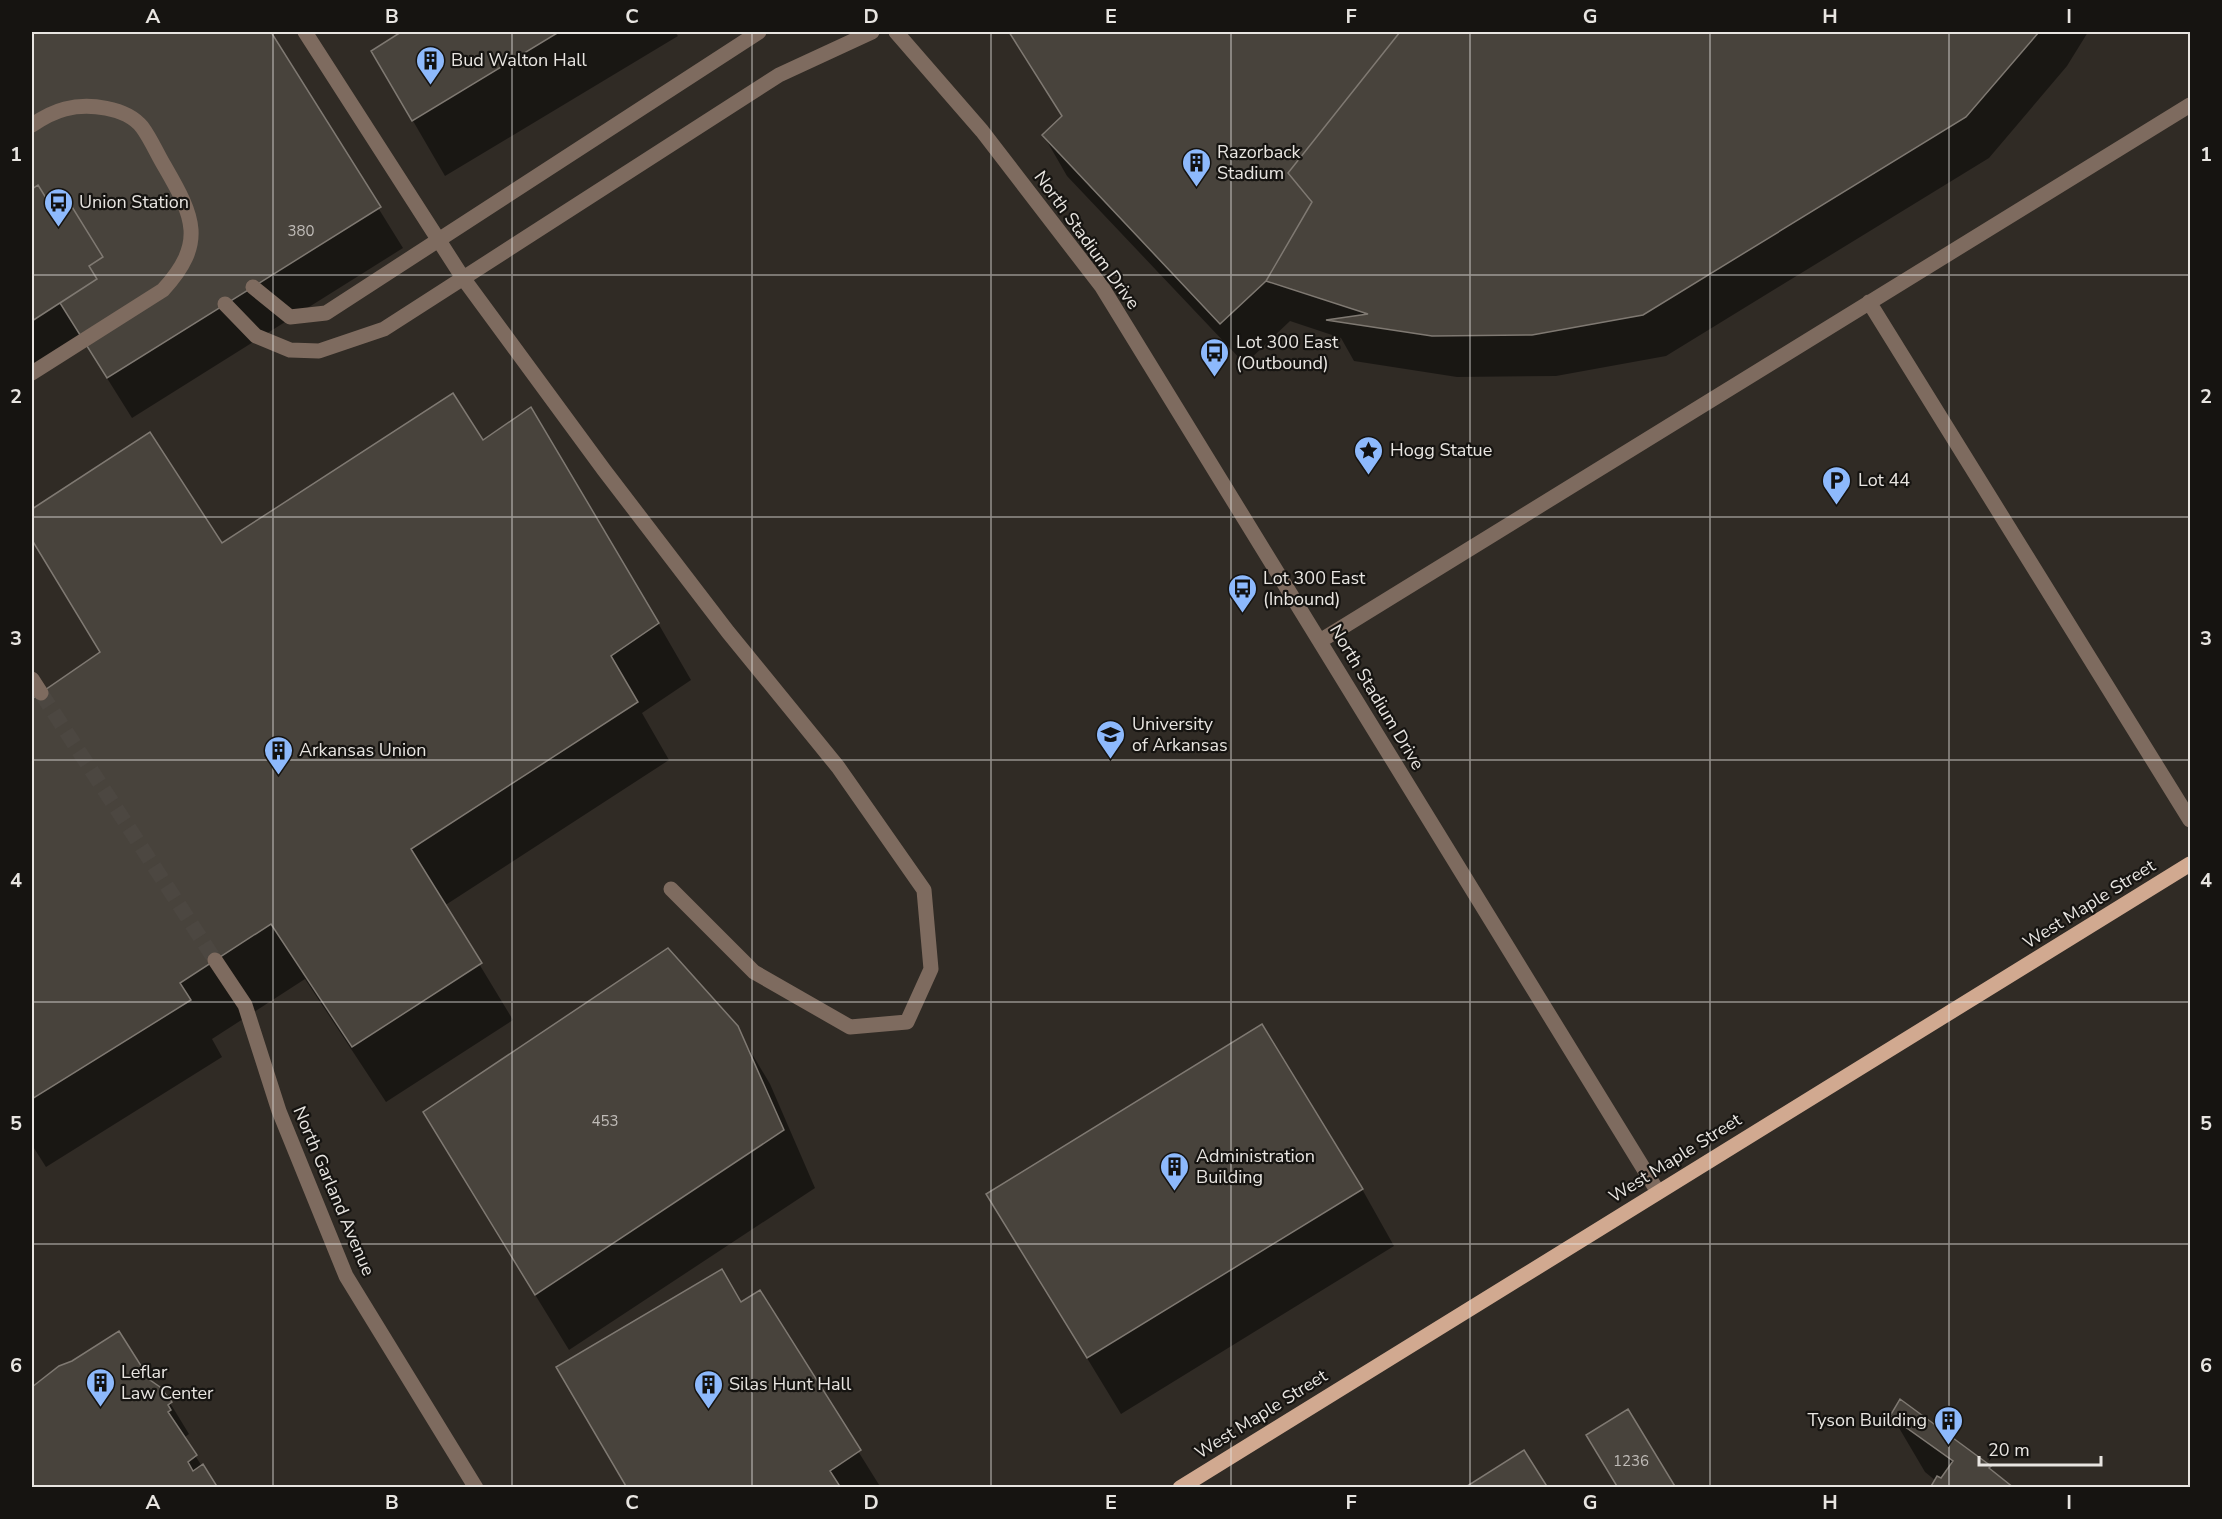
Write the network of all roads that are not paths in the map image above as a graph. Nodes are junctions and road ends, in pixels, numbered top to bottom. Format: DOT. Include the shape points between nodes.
graph roads {
  1 [pos="305,32"];
  2 [pos="759,32"];
  3 [pos="872,32"];
  4 [pos="896,32"];
  5 [pos="2190,105"];
  6 [pos="32,125"];
  7 [pos="438,240"];
  8 [pos="463,278"];
  9 [pos="253,286"];
  10 [pos="1869,302"];
  11 [pos="225,304"];
  12 [pos="32,373"];
  13 [pos="1320,641"];
  14 [pos="32,679"];
  15 [pos="41,693"];
  16 [pos="2190,820"];
  17 [pos="2190,864"];
  18 [pos="671,889"];
  19 [pos="215,960"];
  20 [pos="1658,1192"];
  21 [pos="476,1488"];
  22 [pos="1180,1488"];
  1 -- 7 [label="street"];
  2 -- 7 [label="street"];
  3 -- 8 [label="street" via="779,75"];
  4 -- 13 [label="street, North Stadium Drive" via="982,131 1101,286"];
  5 -- 10 [label="street"];
  6 -- 12 [label="street" via="65,109 95,107 120,112 141,126 185,201 192,225 190,248 179,273 163,290"];
  7 -- 8 [label="street"];
  7 -- 9 [label="street" via="326,313 290,317"];
  8 -- 11 [label="street" via="384,329 319,351 290,350 256,336"];
  8 -- 18 [label="street" via="728,632 838,767 924,890 931,969 907,1022 850,1027 753,972"];
  10 -- 13 [label="street"];
  10 -- 16 [label="street"];
  13 -- 20 [label="street, North Stadium Drive"];
  14 -- 15 [label="street"];
  17 -- 20 [label="main road, West Maple Street"];
  19 -- 21 [label="street, North Garland Avenue" via="245,1005 279,1110 346,1276"];
  20 -- 22 [label="main road, West Maple Street"];
}
